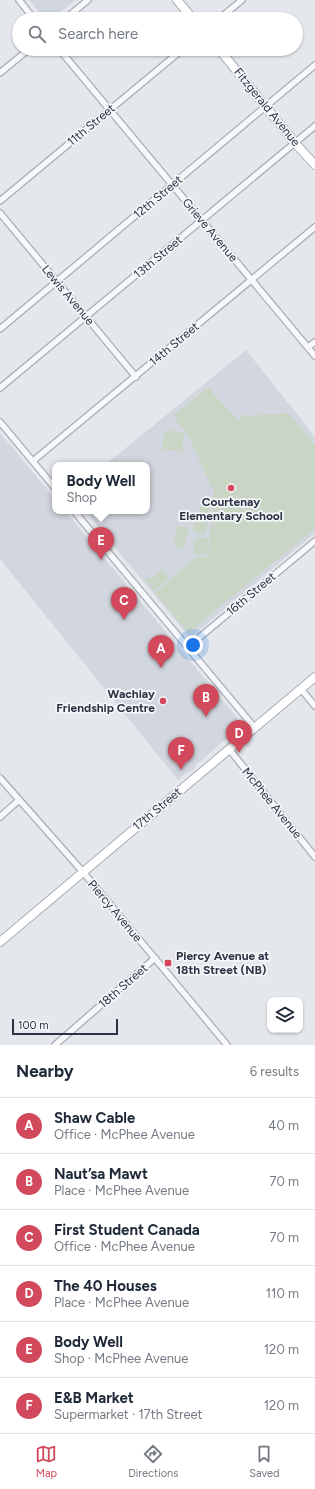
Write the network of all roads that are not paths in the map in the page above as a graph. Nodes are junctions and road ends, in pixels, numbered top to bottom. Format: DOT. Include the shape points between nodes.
graph roads {
  1 [pos="19,0"];
  2 [pos="88,0"];
  3 [pos="177,0"];
  4 [pos="242,0"];
  5 [pos="28,12"];
  6 [pos="73,12"];
  7 [pos="187,12"];
  8 [pos="227,12"];
  9 [pos="21,56"];
  10 [pos="65,56"];
  11 [pos="175,56"];
  12 [pos="225,56"];
  13 [pos="315,65"];
  14 [pos="0,73"];
  15 [pos="266,106"];
  16 [pos="110,110"];
  17 [pos="315,126"];
  18 [pos="295,143"];
  19 [pos="315,165"];
  20 [pos="172,185"];
  21 [pos="0,201"];
  22 [pos="0,213"];
  23 [pos="202,221"];
  24 [pos="315,226"];
  25 [pos="251,280"];
  26 [pos="56,282"];
  27 [pos="86,318"];
  28 [pos="0,329"];
  29 [pos="315,342"];
  30 [pos="308,347"];
  31 [pos="315,356"];
  32 [pos="136,377"];
  33 [pos="0,388"];
  34 [pos="0,422"];
  35 [pos="33,461"];
  36 [pos="52,484"];
  37 [pos="77,514"];
  38 [pos="315,541"];
  39 [pos="188,647"];
  40 [pos="315,677"];
  41 [pos="301,689"];
  42 [pos="315,706"];
  43 [pos="255,728"];
  44 [pos="229,749"];
  45 [pos="0,778"];
  46 [pos="19,800"];
  47 [pos="0,817"];
  48 [pos="315,857"];
  49 [pos="82,872"];
  50 [pos="0,942"];
  51 [pos="155,958"];
  52 [pos="55,1045"];
  53 [pos="227,1045"];
  1 -- 5 [label="street"];
  2 -- 6 [label="street"];
  3 -- 7 [label="street"];
  4 -- 8 [label="street"];
  9 -- 14 [label="street"];
  10 -- 16 [label="street, Grieve Avenue"];
  11 -- 16 [label="street, 11th Street"];
  12 -- 15 [label="street, Fitzgerald Avenue"];
  13 -- 15 [label="street, 12th Street"];
  15 -- 18 [label="street, Fitzgerald Avenue"];
  15 -- 20 [label="street, 12th Street"];
  16 -- 20 [label="street, Grieve Avenue"];
  16 -- 21 [label="street, 11th Street"];
  17 -- 18 [label="street, 13th Street"];
  18 -- 19 [label="street, Fitzgerald Avenue"];
  18 -- 23 [label="street, 13th Street"];
  20 -- 23 [label="street, Grieve Avenue"];
  20 -- 26 [label="street, 12th Street"];
  22 -- 26 [label="street, Lewis Avenue"];
  23 -- 25 [label="street, Grieve Avenue"];
  23 -- 27 [label="street, 13th Street"];
  24 -- 25 [label="street, 14th Street"];
  25 -- 30 [label="street, Grieve Avenue"];
  25 -- 32 [label="street, 14th Street"];
  26 -- 27 [label="street, Lewis Avenue"];
  26 -- 28 [label="street, 12th Street"];
  27 -- 32 [label="street, Lewis Avenue"];
  27 -- 33 [label="street, 13th Street"];
  29 -- 30 [label="street"];
  30 -- 31 [label="street, Grieve Avenue"];
  32 -- 35 [label="street, 14th Street"];
  34 -- 35 [label="street"];
  35 -- 36 [label="street"];
  37 -- 39 [label="street"];
  38 -- 39 [label="street, 16th Street"];
  39 -- 43 [label="street"];
  40 -- 41 [label="street, 17th Street"];
  41 -- 42 [label="street"];
  41 -- 43 [label="street, 17th Street"];
  43 -- 44 [label="street, 17th Street"];
  44 -- 48 [label="street, McPhee Avenue"];
  44 -- 49 [label="street, 17th Street"];
  45 -- 46 [label="street, Piercy Avenue"];
  46 -- 47 [label="street"];
  46 -- 49 [label="street, Piercy Avenue"];
  49 -- 50 [label="street, 17th Street"];
  49 -- 51 [label="street, Piercy Avenue"];
  51 -- 52 [label="street, 18th Street"];
  51 -- 53 [label="street, Piercy Avenue"];
}
